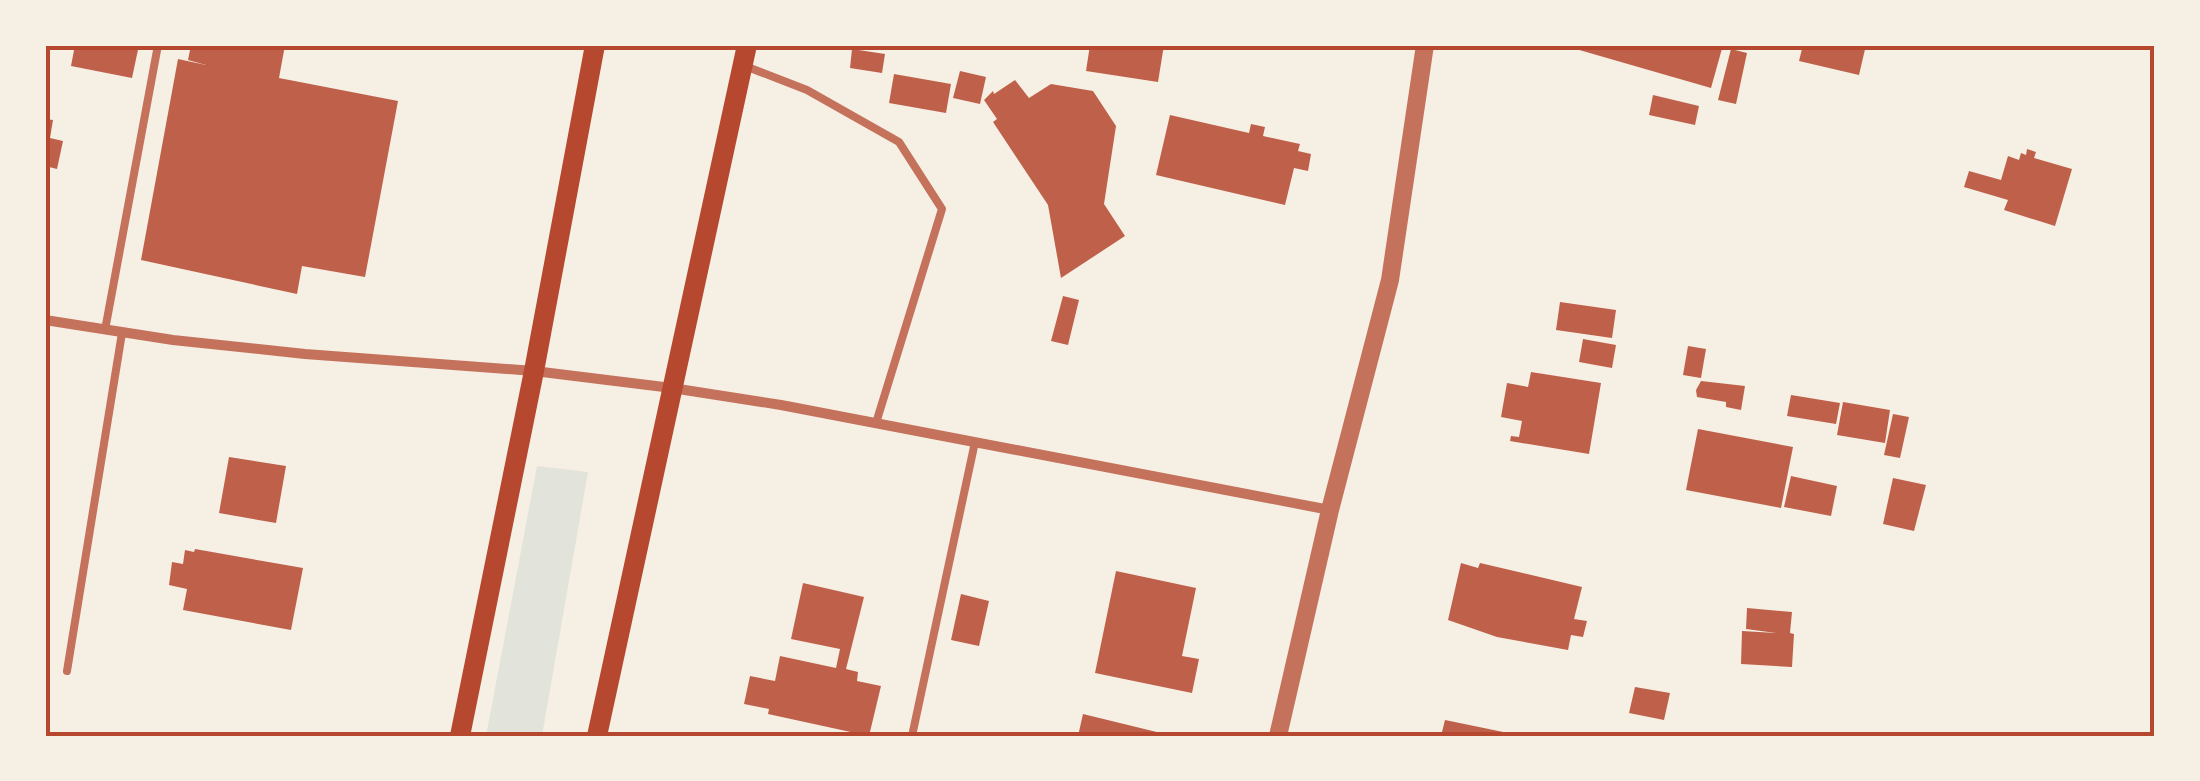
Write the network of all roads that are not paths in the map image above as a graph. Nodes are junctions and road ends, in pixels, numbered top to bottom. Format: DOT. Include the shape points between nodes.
graph roads {
  1 [pos="158,45"];
  2 [pos="595,45"];
  3 [pos="1425,45"];
  4 [pos="745,55"];
  5 [pos="45,320"];
  6 [pos="105,330"];
  7 [pos="122,333"];
  8 [pos="534,371"];
  9 [pos="672,388"];
  10 [pos="876,423"];
  11 [pos="974,442"];
  12 [pos="1330,510"];
  13 [pos="67,671"];
  14 [pos="460,736"];
  15 [pos="597,736"];
  16 [pos="912,736"];
  17 [pos="1278,736"];
  1 -- 6 [label="lane"];
  2 -- 8 [label="main road"];
  3 -- 12 [label="street" via="1390,280"];
  4 -- 9 [label="main road"];
  4 -- 10 [label="lane" via="898,142 942,209"];
  5 -- 6 [label="street"];
  6 -- 7 [label="street"];
  7 -- 8 [label="street"];
  7 -- 13 [label="lane"];
  8 -- 9 [label="street"];
  8 -- 14 [label="main road"];
  9 -- 10 [label="street"];
  9 -- 15 [label="main road"];
  10 -- 11 [label="street"];
  11 -- 12 [label="street"];
  11 -- 16 [label="lane"];
  12 -- 17 [label="street"];
}
